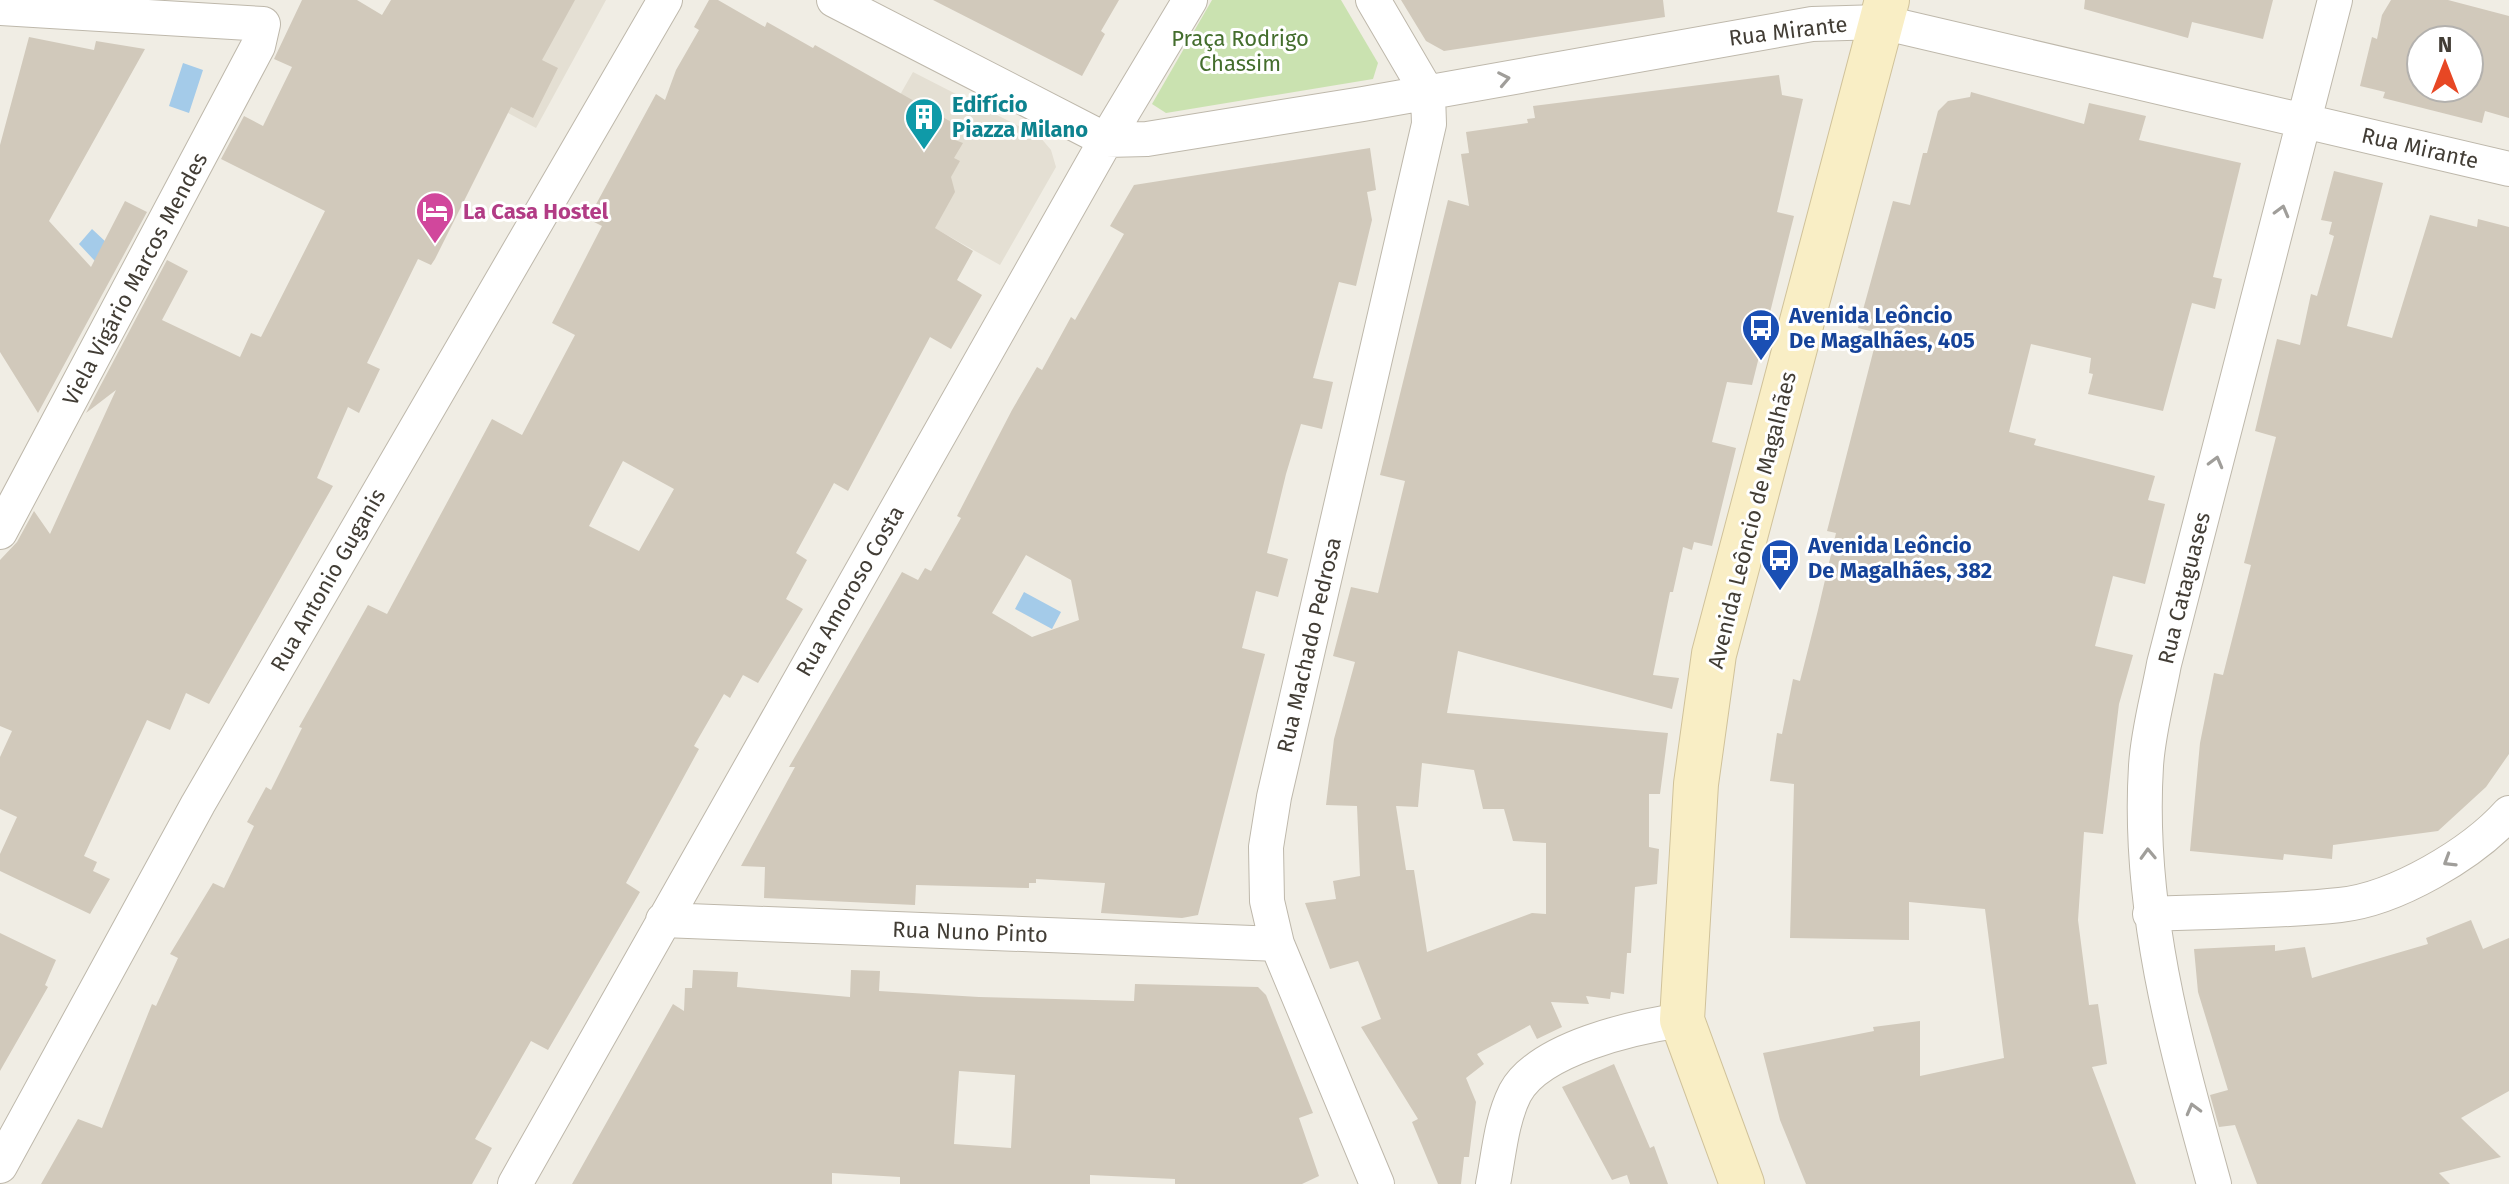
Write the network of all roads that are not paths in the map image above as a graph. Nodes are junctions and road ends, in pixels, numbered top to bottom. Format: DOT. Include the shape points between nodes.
graph roads {
  1 [pos="239,0"];
  2 [pos="665,0"];
  3 [pos="834,0"];
  4 [pos="1190,0"];
  5 [pos="1373,0"];
  6 [pos="2335,0"];
  7 [pos="0,8"];
  8 [pos="1884,11"];
  9 [pos="263,24"];
  10 [pos="1428,94"];
  11 [pos="2305,121"];
  12 [pos="1106,140"];
  13 [pos="2509,169"];
  14 [pos="0,532"];
  15 [pos="2509,813"];
  16 [pos="2150,914"];
  17 [pos="663,920"];
  18 [pos="1277,944"];
  19 [pos="1682,1020"];
  20 [pos="0,1166"];
  21 [pos="515,1184"];
  22 [pos="1377,1184"];
  23 [pos="1493,1184"];
  24 [pos="1742,1184"];
  25 [pos="2214,1184"];
  1 -- 9 [label="street"];
  2 -- 20 [label="street, Rua Antonio Guganis" via="198,804"];
  3 -- 12 [label="street"];
  4 -- 12 [label="street, Rua Amoroso Costa"];
  5 -- 10 [label="street"];
  6 -- 11 [label="street, Rua Cataguases"];
  7 -- 9 [label="street"];
  10 -- 8 [label="street, Rua Mirante, one-way"];
  8 -- 11 [label="street, Rua Mirante"];
  8 -- 19 [label="main road, Avenida Leôncio de Magalhães" via="1714,654 1696,784"];
  9 -- 14 [label="street, Viela Vigário Marcos Mendes" via="258,46"];
  10 -- 12 [label="street, Rua Mirante" via="1147,139"];
  10 -- 18 [label="street, Rua Machado Pedrosa" via="1429,124 1274,797 1266,847 1267,901"];
  11 -- 13 [label="street, Rua Mirante"];
  16 -- 11 [label="street, Rua Cataguases, one-way" via="2146,765 2164,664"];
  12 -- 17 [label="street, Rua Amoroso Costa"];
  15 -- 16 [label="street, one-way" via="2489,836 2417,881 2343,905"];
  25 -- 16 [label="street, Rua Cataguases, one-way" via="2170,1024"];
  17 -- 18 [label="street, Rua Nuno Pinto"];
  17 -- 21 [label="street, Rua Amoroso Costa"];
  18 -- 22 [label="street, Rua Machado Pedrosa"];
  19 -- 23 [label="street" via="1647,1025 1571,1049 1537,1070 1517,1090 1506,1117"];
  19 -- 24 [label="main road, Avenida Leôncio de Magalhães"];
}
